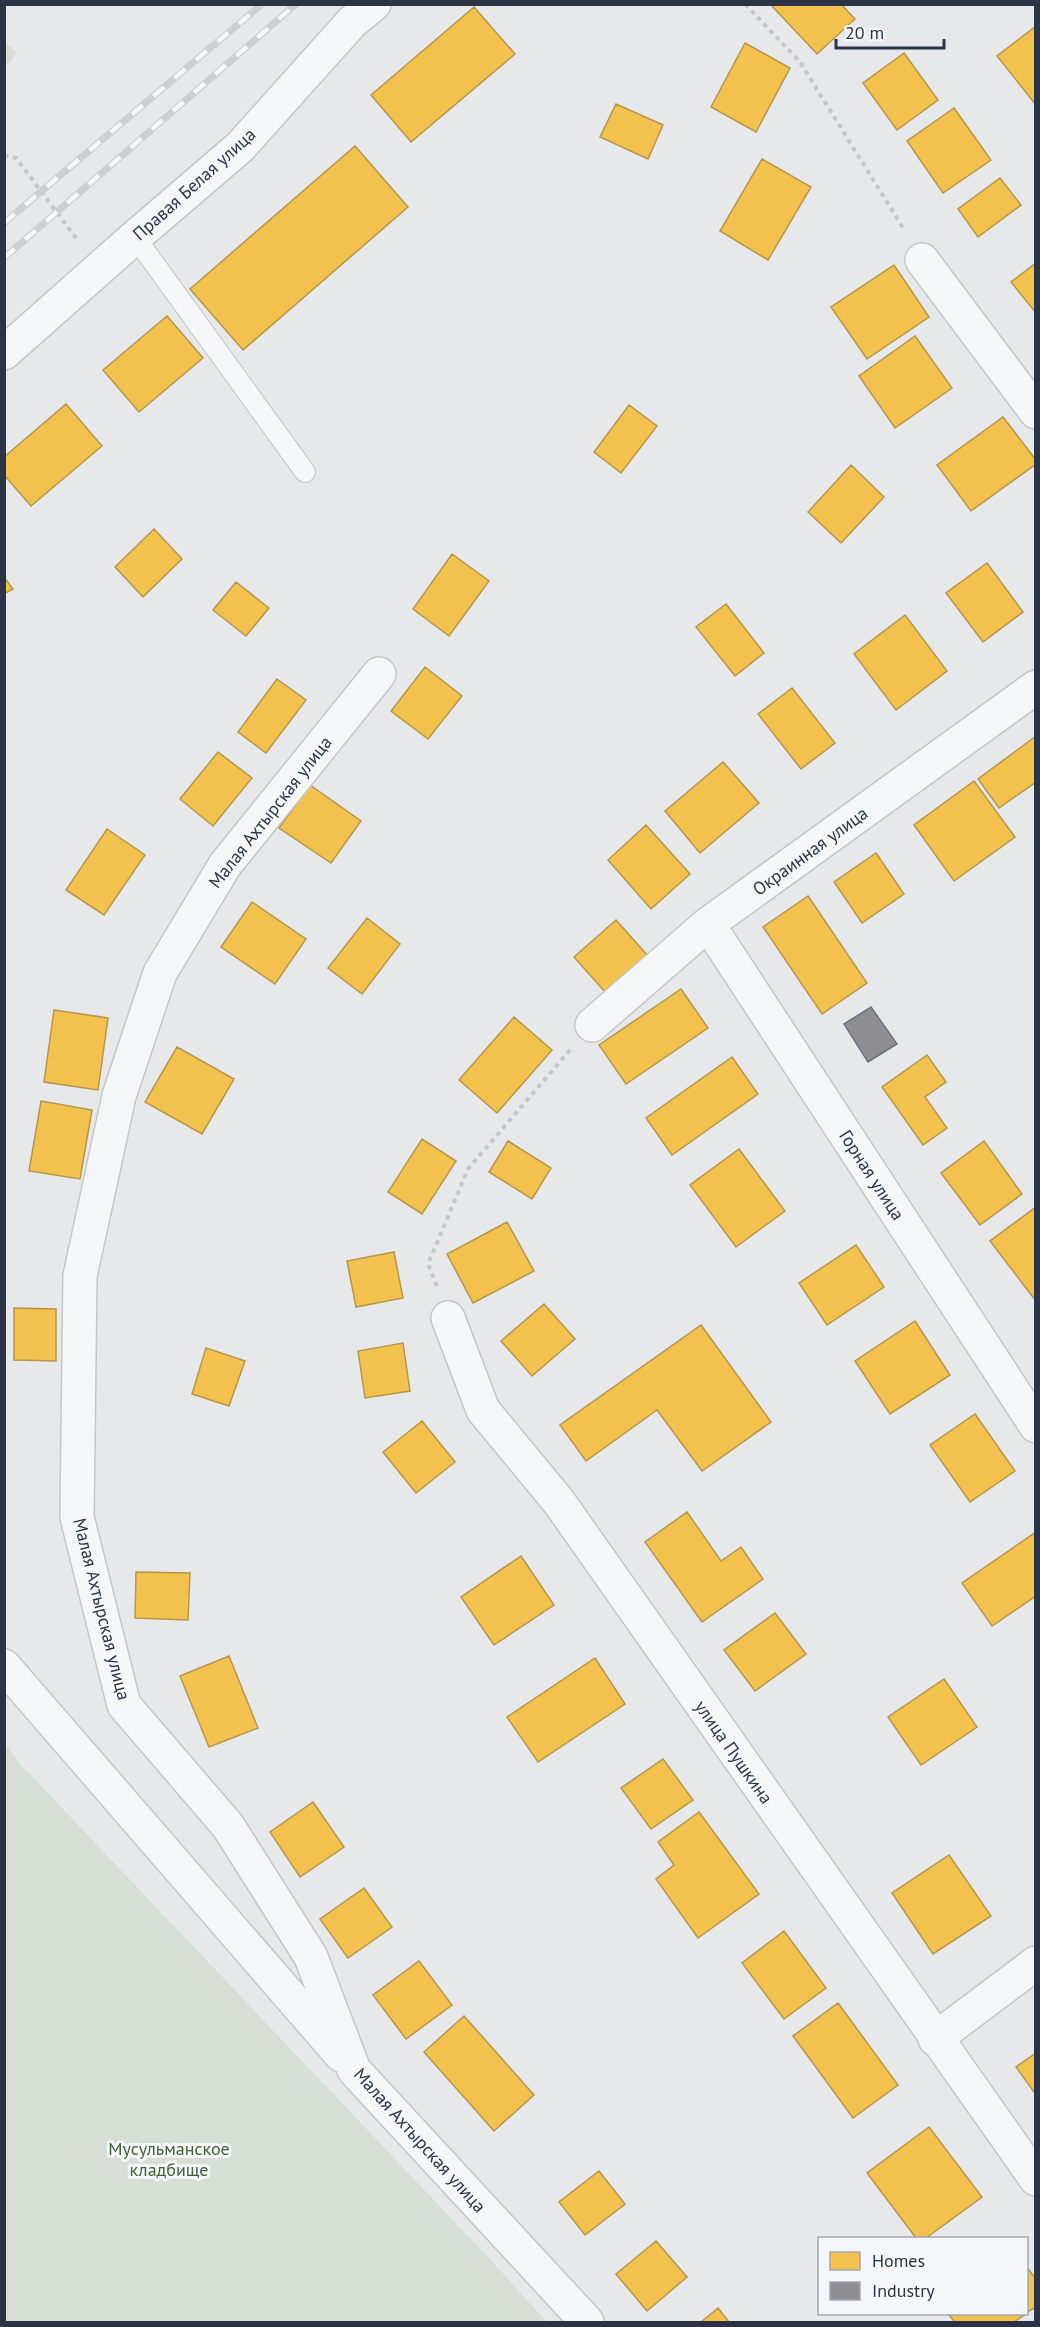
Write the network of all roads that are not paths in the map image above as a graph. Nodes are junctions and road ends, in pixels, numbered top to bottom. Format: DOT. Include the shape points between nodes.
graph roads {
  1 [pos="374,4"];
  2 [pos="135,237"];
  3 [pos="922,260"];
  4 [pos="4,353"];
  5 [pos="1035,412"];
  6 [pos="304,472"];
  7 [pos="379,674"];
  8 [pos="1035,687"];
  9 [pos="708,924"];
  10 [pos="592,1025"];
  11 [pos="448,1318"];
  12 [pos="1035,1426"];
  13 [pos="4,1666"];
  14 [pos="1035,1963"];
  15 [pos="935,2038"];
  16 [pos="354,2070"];
  17 [pos="1035,2179"];
  18 [pos="587,2322"];
  1 -- 2 [label="street, Правая Белая улица" via="352,21 240,147"];
  2 -- 4 [label="street, Правая Белая улица"];
  2 -- 6 [label="lane"];
  3 -- 5 [label="street"];
  7 -- 16 [label="street, Малая Ахтырская улица" via="225,865 160,973 119,1096 80,1276 77,1517 124,1705 228,1826 311,1957"];
  8 -- 9 [label="street, Окраинная улица"];
  9 -- 10 [label="street, Окраинная улица"];
  9 -- 12 [label="street, Горная улица"];
  11 -- 15 [label="street, улица Пушкина" via="483,1410 559,1502"];
  13 -- 16 [label="street"];
  14 -- 15 [label="street"];
  15 -- 17 [label="street, улица Пушкина"];
  16 -- 18 [label="street, Малая Ахтырская улица"];
}
